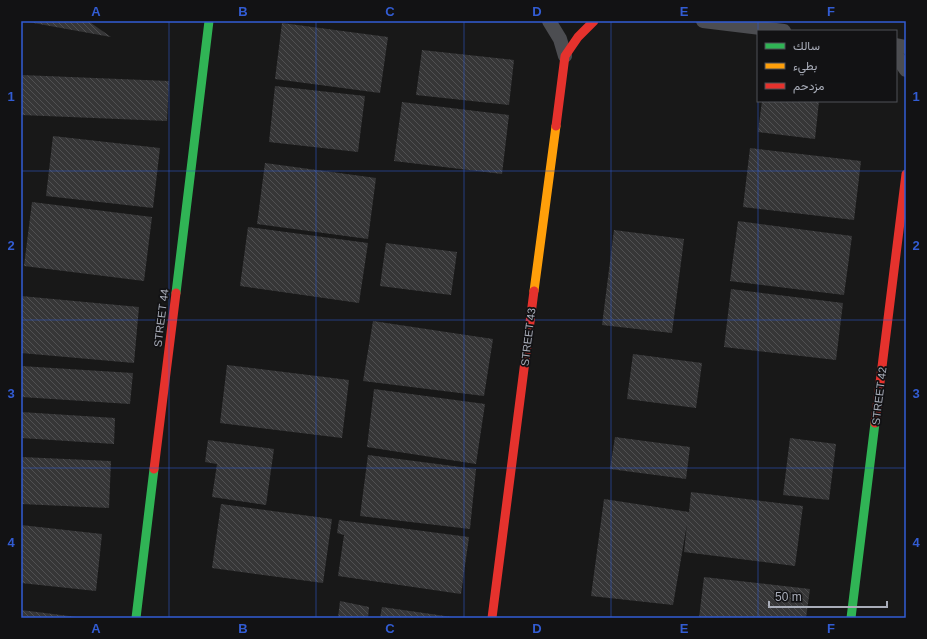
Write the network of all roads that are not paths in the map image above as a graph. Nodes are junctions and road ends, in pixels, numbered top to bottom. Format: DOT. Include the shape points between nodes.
graph roads {
  1 [pos="209,21"];
  2 [pos="549,21"];
  3 [pos="594,21"];
  4 [pos="703,21"];
  5 [pos="776,30"];
  6 [pos="565,56"];
  7 [pos="897,56"];
  8 [pos="906,70"];
  9 [pos="906,174"];
  10 [pos="136,618"];
  11 [pos="492,618"];
  12 [pos="851,618"];
  1 -- 10 [label="street, STREET 44"];
  2 -- 6 [label="street, STREET 43" via="560,39"];
  3 -- 6 [label="street, STREET 43" via="584,29"];
  4 -- 5 [label="street"];
  6 -- 11 [label="street, STREET 43"];
  7 -- 8 [label="street"];
  9 -- 12 [label="street, STREET 42"];
}
